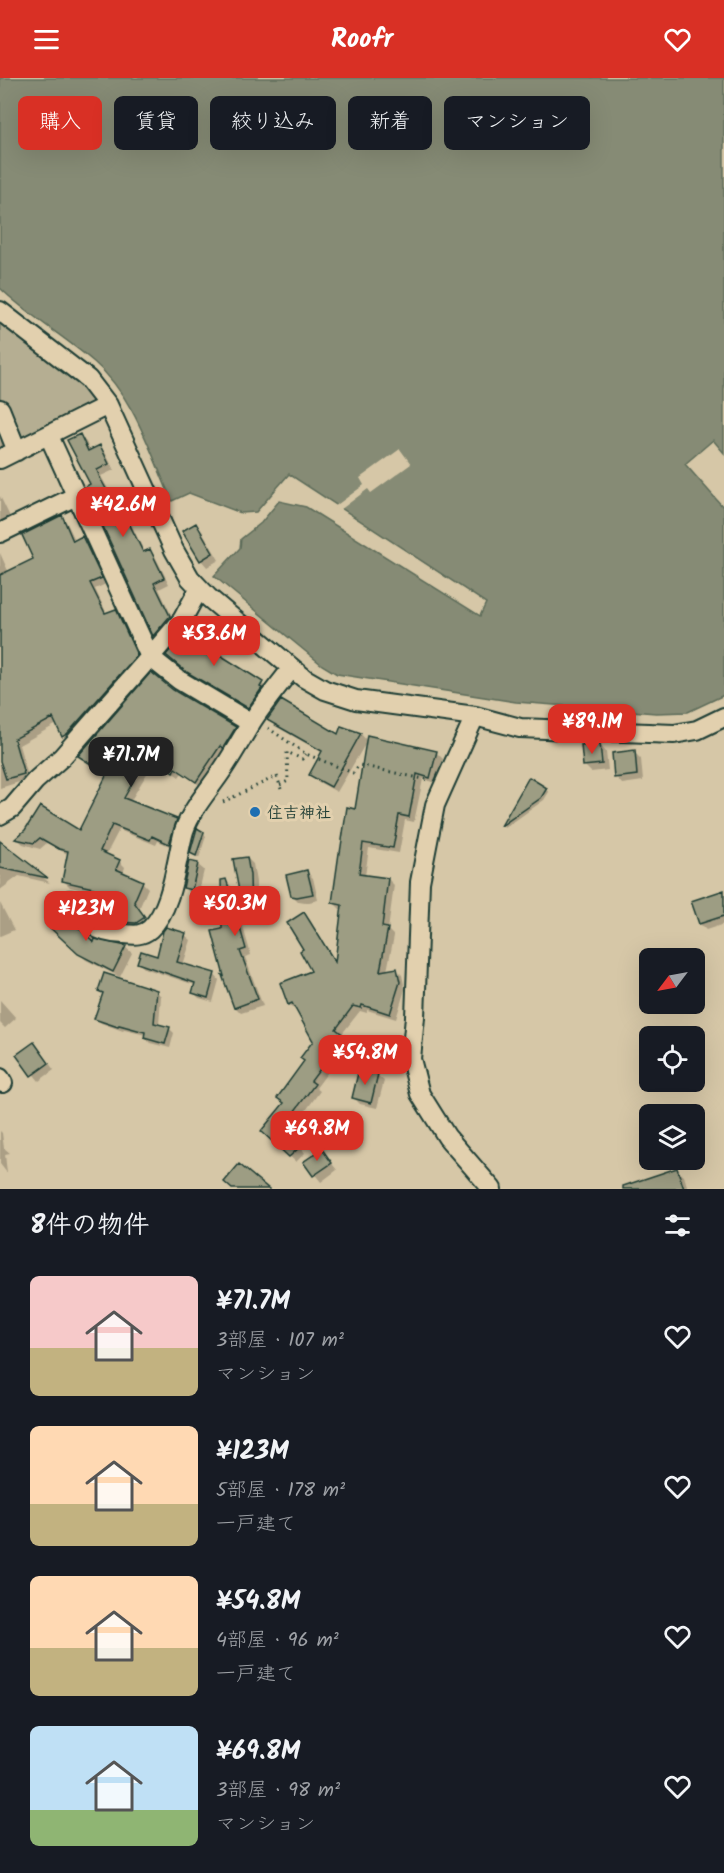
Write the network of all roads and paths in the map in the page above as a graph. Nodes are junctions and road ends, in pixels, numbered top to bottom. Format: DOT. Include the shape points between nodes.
graph roads {
  1 [pos="0,311"];
  2 [pos="108,405"];
  3 [pos="0,409"];
  4 [pos="49,436"];
  5 [pos="17,451"];
  6 [pos="0,459"];
  7 [pos="76,496"];
  8 [pos="0,533"];
  9 [pos="199,589"];
  10 [pos="150,657"];
  11 [pos="292,668"];
  12 [pos="475,716"];
  13 [pos="724,717"];
  14 [pos="253,721"];
  15 [pos="306,754"];
  16 [pos="444,784"];
  17 [pos="201,802"];
  18 [pos="0,814"];
  19 [pos="70,900"];
  20 [pos="492,1189"];
  1 -- 2 [label="street" via="88,379"];
  2 -- 4 [label="street"];
  2 -- 9 [label="street" via="174,550"];
  3 -- 5 [label="street"];
  4 -- 5 [label="street"];
  4 -- 7 [label="street"];
  5 -- 6 [label="street"];
  7 -- 8 [label="street"];
  7 -- 10 [label="street"];
  9 -- 10 [label="street" via="182,620"];
  9 -- 11 [label="street"];
  10 -- 14 [label="street" via="179,680"];
  10 -- 18 [label="street" via="62,757 12,808"];
  11 -- 12 [label="street" via="325,690 356,700"];
  11 -- 14 [label="street"];
  12 -- 13 [label="street" via="520,728 674,734 698,730"];
  12 -- 16 [label="street"];
  14 -- 15 [label="path"];
  14 -- 17 [label="street"];
  15 -- 16 [label="path" via="353,773 359,765"];
  15 -- 17 [label="path" via="302,759 287,752 289,777 280,788 277,776 218,804"];
  16 -- 20 [label="street" via="435,805 420,882 411,1059 420,1094 447,1137"];
  17 -- 19 [label="street" via="185,830 170,892 150,929 138,935 97,930 83,919"];
}
